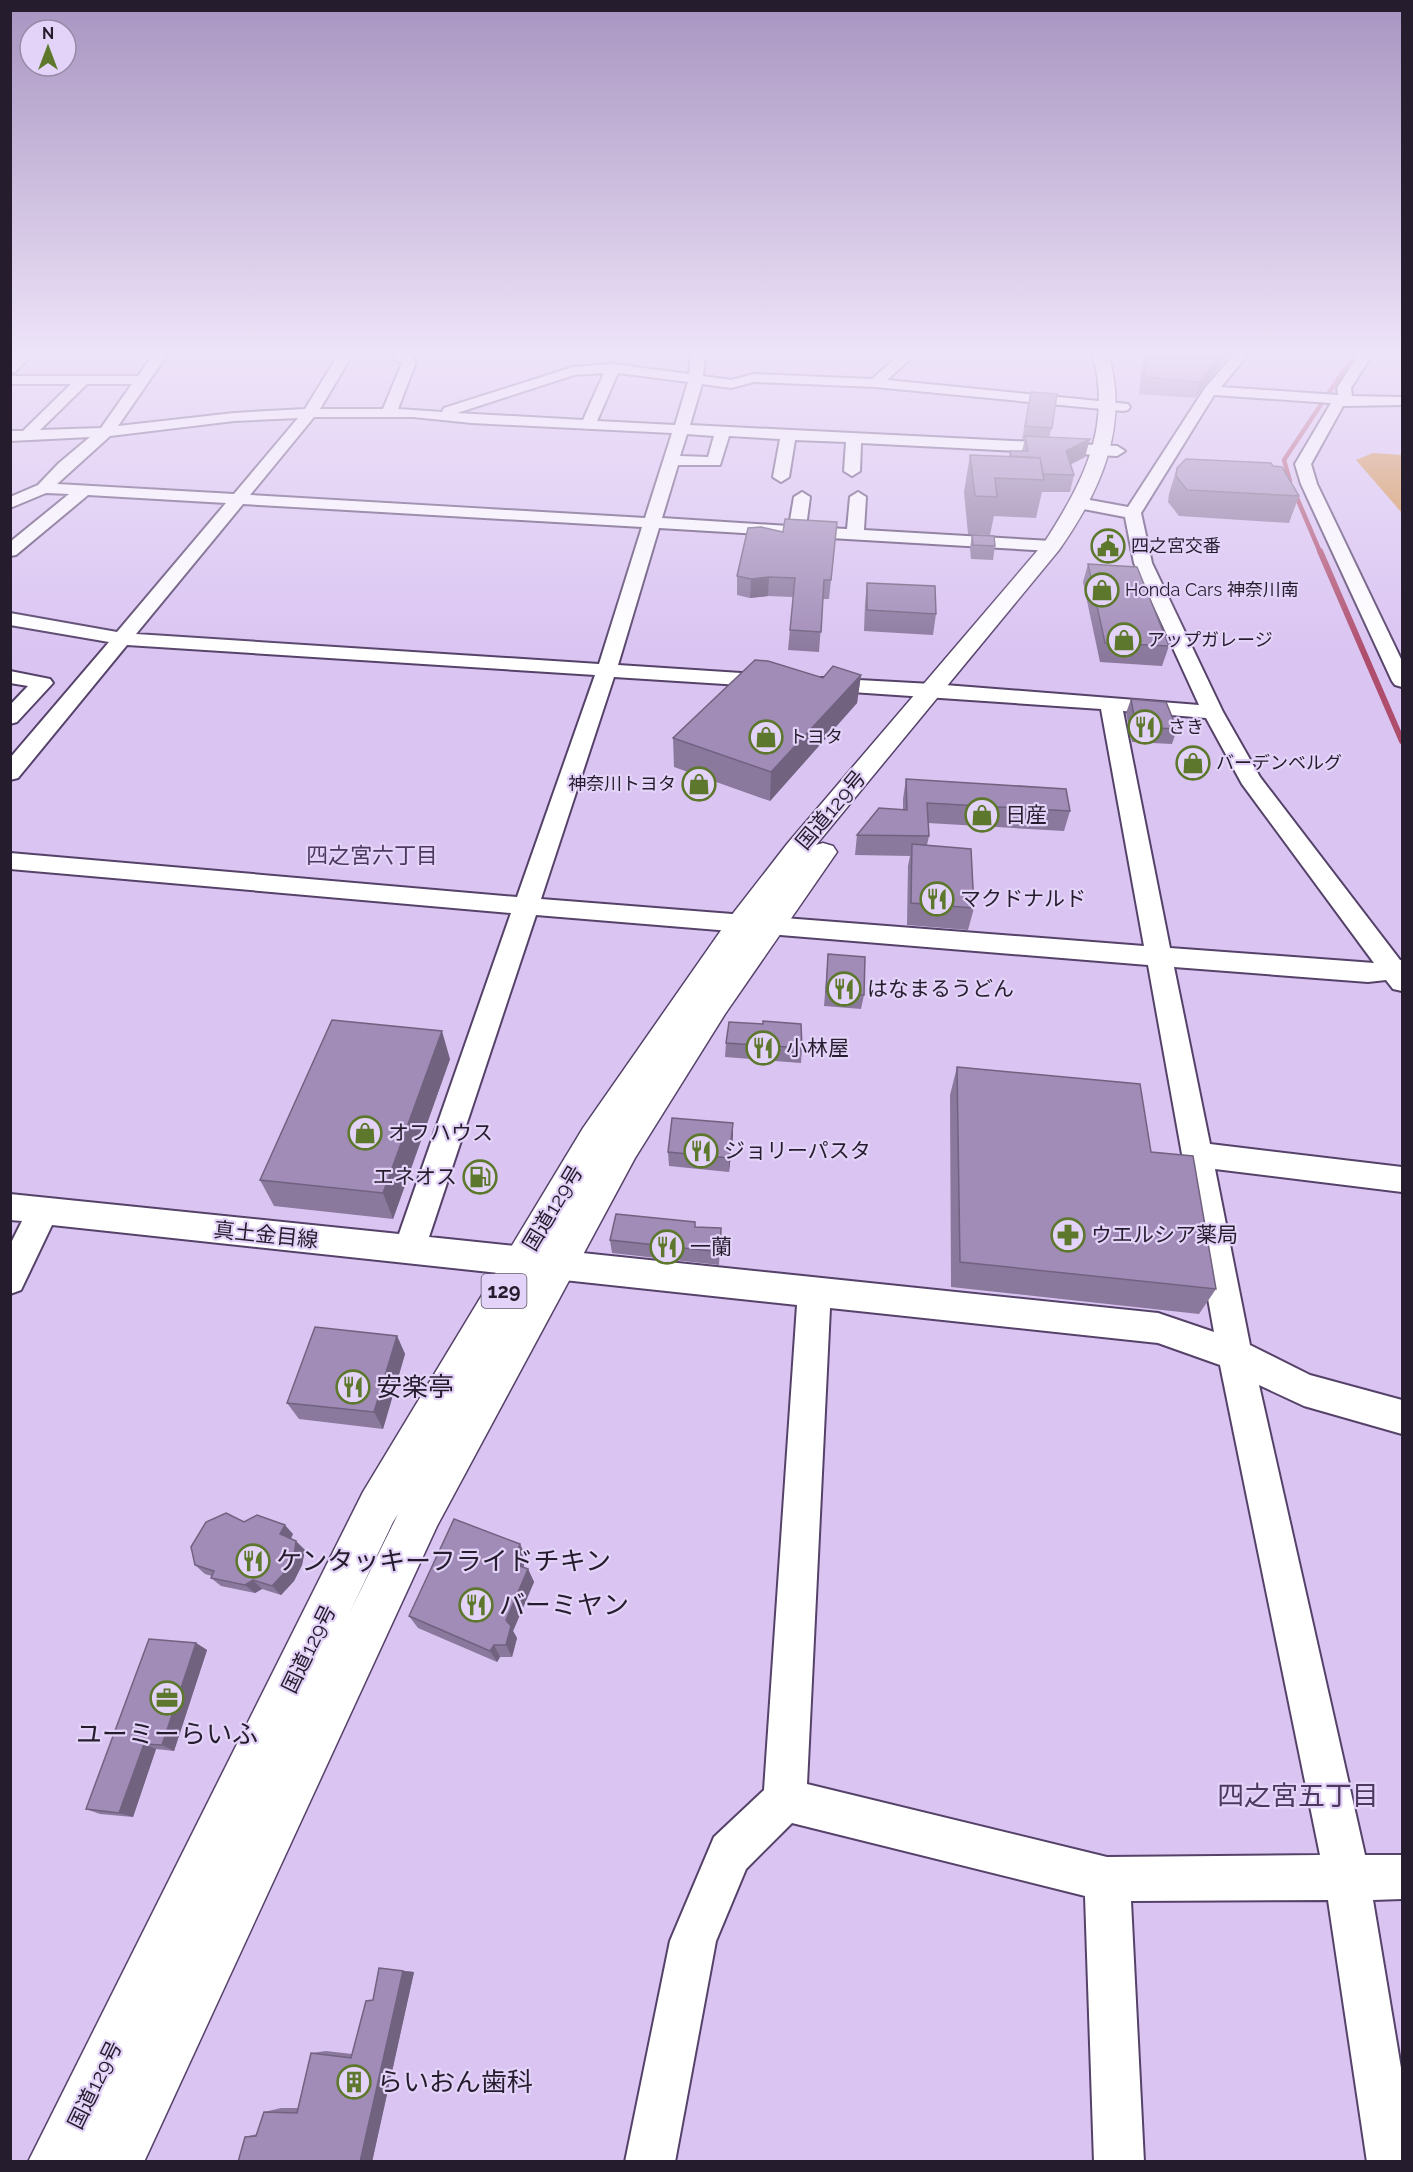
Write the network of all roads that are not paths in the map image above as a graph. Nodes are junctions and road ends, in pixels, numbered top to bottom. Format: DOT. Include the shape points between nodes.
graph roads {
  1 [pos="80,453"];
  2 [pos="276,453"];
  3 [pos="674,453"];
  4 [pos="717,453"];
  5 [pos="785,453"];
  6 [pos="853,453"];
  7 [pos="1110,453"];
  8 [pos="1176,453"];
  9 [pos="1308,453"];
  10 [pos="672,460"];
  11 [pos="852,471"];
  12 [pos="781,477"];
  13 [pos="44,488"];
  14 [pos="83,491"];
  15 [pos="802,497"];
  16 [pos="858,497"];
  17 [pos="236,500"];
  18 [pos="10,503"];
  19 [pos="1088,505"];
  20 [pos="1133,513"];
  21 [pos="652,523"];
  22 [pos="797,531"];
  23 [pos="855,535"];
  24 [pos="1052,546"];
  25 [pos="10,551"];
  26 [pos="10,619"];
  27 [pos="124,639"];
  28 [pos="606,672"];
  29 [pos="10,677"];
  30 [pos="1402,681"];
  31 [pos="943,691"];
  32 [pos="1111,705"];
  33 [pos="1213,712"];
  34 [pos="10,718"];
  35 [pos="10,773"];
  36 [pos="10,861"];
  37 [pos="528,906"];
  38 [pos="756,924"];
  39 [pos="1160,956"];
  40 [pos="1399,973"];
  41 [pos="1198,1155"];
  42 [pos="1402,1179"];
  43 [pos="10,1207"];
  44 [pos="43,1211"];
  45 [pos="409,1250"];
  46 [pos="539,1263"];
  47 [pos="10,1280"];
  48 [pos="814,1291"];
  49 [pos="1235,1355"];
  50 [pos="1402,1417"];
  51 [pos="785,1800"];
  52 [pos="1347,1876"];
  53 [pos="1402,1877"];
  54 [pos="1107,1879"];
  55 [pos="57,2162"];
  56 [pos="114,2162"];
  57 [pos="650,2162"];
  58 [pos="1119,2162"];
  59 [pos="1392,2162"];
  1 -- 13 [label="street"];
  2 -- 17 [label="street"];
  3 -- 10 [label="street"];
  4 -- 10 [label="street" via="714,462"];
  5 -- 12 [label="street"];
  6 -- 11 [label="street"];
  7 -- 19 [label="highway, 国道129号 / 129" via="1114,466"];
  8 -- 20 [label="street" via="1163,477"];
  9 -- 30 [label="street" via="1303,484"];
  10 -- 21 [label="street"];
  13 -- 14 [label="street"];
  13 -- 18 [label="street"];
  14 -- 17 [label="street"];
  14 -- 25 [label="street"];
  15 -- 22 [label="street"];
  16 -- 23 [label="street"];
  17 -- 21 [label="street"];
  17 -- 27 [label="street"];
  19 -- 20 [label="street"];
  19 -- 24 [label="highway, 国道129号 / 129"];
  19 -- 31 [label="highway, 国道129号 / 129" via="1075,549"];
  20 -- 33 [label="street" via="1143,563"];
  21 -- 22 [label="street"];
  21 -- 28 [label="street"];
  22 -- 23 [label="street"];
  23 -- 24 [label="street"];
  24 -- 31 [label="highway, 国道129号 / 129"];
  26 -- 27 [label="street"];
  27 -- 28 [label="street"];
  27 -- 35 [label="street"];
  28 -- 31 [label="street"];
  28 -- 37 [label="street"];
  29 -- 34 [label="street" via="43,682"];
  31 -- 32 [label="street"];
  31 -- 38 [label="highway, 国道129号 / 129" via="835,836"];
  32 -- 33 [label="street"];
  32 -- 39 [label="street"];
  33 -- 40 [label="street" via="1250,779"];
  36 -- 37 [label="street"];
  37 -- 38 [label="street"];
  37 -- 45 [label="street"];
  38 -- 39 [label="street"];
  38 -- 46 [label="highway, 国道129号 / 129" via="714,1006 623,1148"];
  39 -- 40 [label="street"];
  39 -- 41 [label="street"];
  41 -- 42 [label="street"];
  41 -- 49 [label="street"];
  43 -- 44 [label="street, 真土金目線"];
  44 -- 45 [label="street, 真土金目線"];
  44 -- 47 [label="street"];
  45 -- 46 [label="street, 真土金目線"];
  46 -- 48 [label="street, 真土金目線"];
  46 -- 55 [label="highway, 国道129号 / 129" via="378,1507"];
  46 -- 56 [label="highway, 国道129号 / 129"];
  48 -- 49 [label="street, 真土金目線" via="1158,1328"];
  48 -- 51 [label="street"];
  49 -- 50 [label="street, 真土金目線" via="1304,1390"];
  49 -- 52 [label="street"];
  51 -- 54 [label="street"];
  51 -- 57 [label="street" via="730,1853 693,1941"];
  52 -- 53 [label="street"];
  52 -- 54 [label="street"];
  52 -- 59 [label="street"];
  54 -- 58 [label="street"];
}
